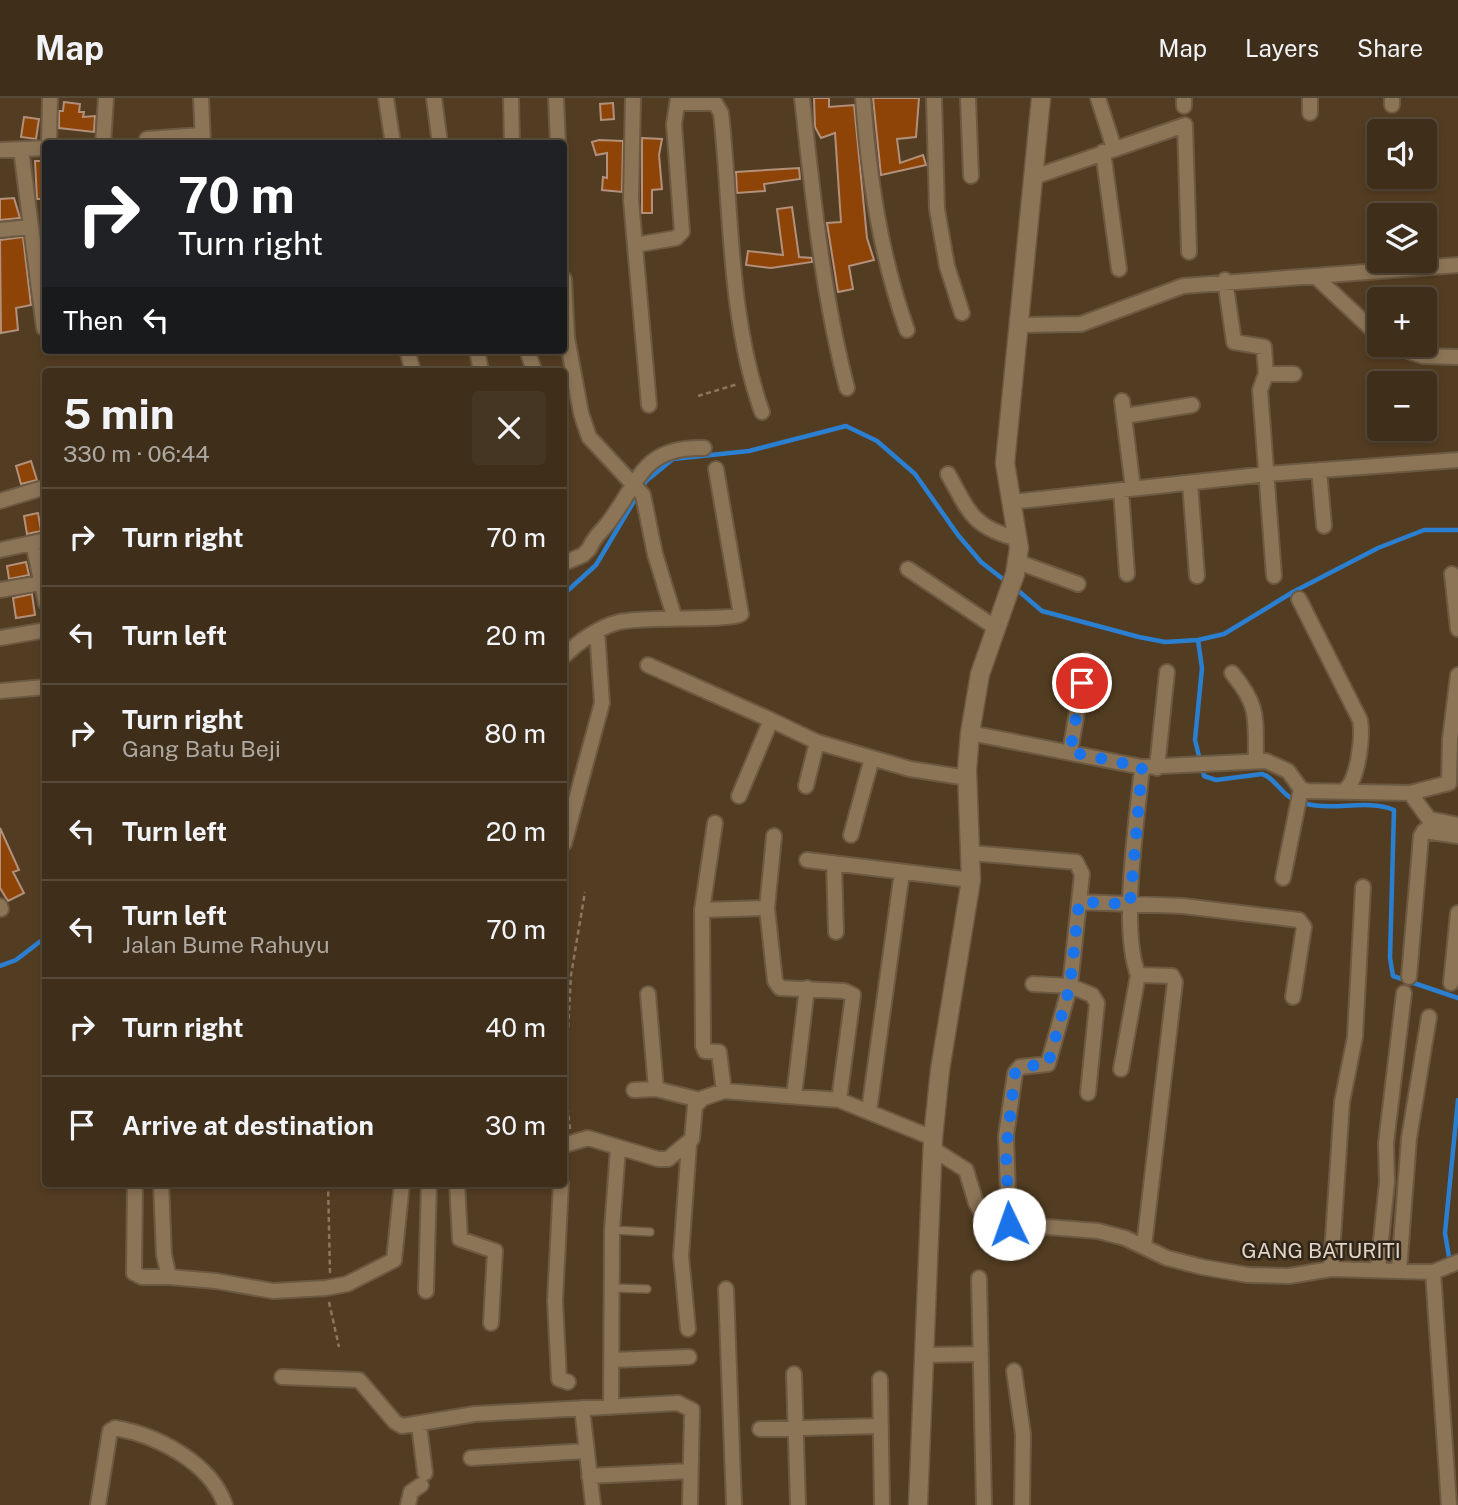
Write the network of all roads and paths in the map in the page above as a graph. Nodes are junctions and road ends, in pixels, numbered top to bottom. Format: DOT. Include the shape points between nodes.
graph roads {
  1 [pos="50,98"];
  2 [pos="106,98"];
  3 [pos="201,98"];
  4 [pos="386,98"];
  5 [pos="434,98"];
  6 [pos="511,98"];
  7 [pos="556,98"];
  8 [pos="633,98"];
  9 [pos="802,98"];
  10 [pos="863,98"];
  11 [pos="934,98"];
  12 [pos="968,98"];
  13 [pos="1041,98"];
  14 [pos="1098,98"];
  15 [pos="1310,98"];
  16 [pos="678,101"];
  17 [pos="1310,113"];
  18 [pos="148,139"];
  19 [pos="203,139"];
  20 [pos="50,140"];
  21 [pos="103,140"];
  22 [pos="392,140"];
  23 [pos="439,140"];
  24 [pos="512,140"];
  25 [pos="558,140"];
  26 [pos="42,148"];
  27 [pos="21,149"];
  28 [pos="0,150"];
  29 [pos="1109,150"];
  30 [pos="971,176"];
  31 [pos="1034,177"];
  32 [pos="30,227"];
  33 [pos="0,230"];
  34 [pos="635,245"];
  35 [pos="1189,252"];
  36 [pos="1458,265"];
  37 [pos="1119,269"];
  38 [pos="1315,275"];
  39 [pos="1225,280"];
  40 [pos="962,313"];
  41 [pos="42,314"];
  42 [pos="1020,325"];
  43 [pos="1367,325"];
  44 [pos="907,330"];
  45 [pos="567,338"];
  46 [pos="1437,356"];
  47 [pos="1458,357"];
  48 [pos="1266,374"];
  49 [pos="1294,374"];
  50 [pos="751,380"];
  51 [pos="847,388"];
  52 [pos="698,397"];
  53 [pos="649,405"];
  54 [pos="1192,405"];
  55 [pos="762,412"];
  56 [pos="704,448"];
  57 [pos="1458,460"];
  58 [pos="716,469"];
  59 [pos="1320,470"];
  60 [pos="948,474"];
  61 [pos="1268,474"];
  62 [pos="1190,483"];
  63 [pos="637,487"];
  64 [pos="42,488"];
  65 [pos="1127,489"];
  66 [pos="0,501"];
  67 [pos="1011,502"];
  68 [pos="1324,526"];
  69 [pos="1018,539"];
  70 [pos="39,541"];
  71 [pos="0,550"];
  72 [pos="567,562"];
  73 [pos="1018,562"];
  74 [pos="42,566"];
  75 [pos="908,569"];
  76 [pos="1127,574"];
  77 [pos="1452,574"];
  78 [pos="1197,576"];
  79 [pos="1273,576"];
  80 [pos="42,583"];
  81 [pos="1078,584"];
  82 [pos="0,590"];
  83 [pos="1298,599"];
  84 [pos="674,616"];
  85 [pos="996,628"];
  86 [pos="1458,629"];
  87 [pos="42,631"];
  88 [pos="597,631"];
  89 [pos="0,638"];
  90 [pos="567,654"];
  91 [pos="1086,660"];
  92 [pos="648,665"];
  93 [pos="1167,672"];
  94 [pos="1232,673"];
  95 [pos="1458,675"];
  96 [pos="42,687"];
  97 [pos="0,691"];
  98 [pos="771,720"];
  99 [pos="970,733"];
  100 [pos="817,742"];
  101 [pos="1070,752"];
  102 [pos="872,758"];
  103 [pos="1256,760"];
  104 [pos="1142,767"];
  105 [pos="1157,768"];
  106 [pos="968,778"];
  107 [pos="806,786"];
  108 [pos="1301,789"];
  109 [pos="1345,790"];
  110 [pos="1410,793"];
  111 [pos="739,796"];
  112 [pos="715,823"];
  113 [pos="1430,824"];
  114 [pos="1458,825"];
  115 [pos="567,833"];
  116 [pos="851,835"];
  117 [pos="774,836"];
  118 [pos="1458,836"];
  119 [pos="971,853"];
  120 [pos="807,860"];
  121 [pos="834,863"];
  122 [pos="902,872"];
  123 [pos="1283,878"];
  124 [pos="971,880"];
  125 [pos="1363,887"];
  126 [pos="585,892"];
  127 [pos="1079,902"];
  128 [pos="1130,904"];
  129 [pos="767,908"];
  130 [pos="702,910"];
  131 [pos="1458,913"];
  132 [pos="836,932"];
  133 [pos="1139,975"];
  134 [pos="1409,977"];
  135 [pos="1451,983"];
  136 [pos="1033,984"];
  137 [pos="1070,986"];
  138 [pos="807,988"];
  139 [pos="1404,993"];
  140 [pos="648,994"];
  141 [pos="1293,997"];
  142 [pos="1429,1017"];
  143 [pos="567,1041"];
  144 [pos="1121,1069"];
  145 [pos="656,1089"];
  146 [pos="634,1090"];
  147 [pos="724,1091"];
  148 [pos="1087,1093"];
  149 [pos="794,1096"];
  150 [pos="700,1100"];
  151 [pos="839,1101"];
  152 [pos="869,1111"];
  153 [pos="567,1143"];
  154 [pos="689,1144"];
  155 [pos="933,1144"];
  156 [pos="618,1148"];
  157 [pos="135,1187"];
  158 [pos="161,1187"];
  159 [pos="328,1187"];
  160 [pos="402,1187"];
  161 [pos="429,1187"];
  162 [pos="457,1187"];
  163 [pos="561,1187"];
  164 [pos="1009,1224"];
  165 [pos="612,1230"];
  166 [pos="650,1232"];
  167 [pos="1144,1246"];
  168 [pos="1458,1262"];
  169 [pos="1331,1269"];
  170 [pos="1378,1269"];
  171 [pos="1399,1270"];
  172 [pos="1433,1272"];
  173 [pos="169,1278"];
  174 [pos="978,1278"];
  175 [pos="328,1287"];
  176 [pos="611,1288"];
  177 [pos="647,1289"];
  178 [pos="726,1289"];
  179 [pos="426,1291"];
  180 [pos="491,1323"];
  181 [pos="688,1329"];
  182 [pos="340,1347"];
  183 [pos="979,1354"];
  184 [pos="925,1355"];
  185 [pos="689,1357"];
  186 [pos="612,1360"];
  187 [pos="1014,1371"];
  188 [pos="794,1374"];
  189 [pos="282,1377"];
  190 [pos="880,1379"];
  191 [pos="568,1382"];
  192 [pos="611,1407"];
  193 [pos="582,1408"];
  194 [pos="411,1426"];
  195 [pos="881,1426"];
  196 [pos="761,1429"];
  197 [pos="796,1429"];
  198 [pos="586,1451"];
  199 [pos="471,1458"];
  200 [pos="690,1471"];
  201 [pos="589,1476"];
  202 [pos="97,1505"];
  203 [pos="225,1505"];
  204 [pos="408,1505"];
  205 [pos="593,1505"];
  206 [pos="690,1505"];
  207 [pos="734,1505"];
  208 [pos="798,1505"];
  209 [pos="882,1505"];
  210 [pos="918,1505"];
  211 [pos="984,1505"];
  212 [pos="1022,1505"];
  213 [pos="1449,1505"];
  1 -- 20 [label="street"];
  2 -- 21 [label="street"];
  3 -- 19 [label="street"];
  4 -- 22 [label="street"];
  5 -- 23 [label="street"];
  6 -- 24 [label="street"];
  7 -- 25 [label="street"];
  8 -- 34 [label="street"];
  9 -- 51 [label="street" via="822,275"];
  10 -- 44 [label="street" via="874,212"];
  11 -- 40 [label="street" via="937,209 950,280"];
  12 -- 30 [label="street"];
  13 -- 31 [label="street"];
  14 -- 29 [label="street"];
  15 -- 17 [label="street"];
  16 -- 34 [label="street" via="674,124 682,232 676,238"];
  16 -- 50 [label="street" via="715,103 721,113 733,268"];
  18 -- 19 [label="street"];
  26 -- 27 [label="street"];
  27 -- 28 [label="street"];
  27 -- 32 [label="street"];
  29 -- 31 [label="street"];
  29 -- 35 [label="street" via="1185,125"];
  29 -- 37 [label="street"];
  31 -- 42 [label="street"];
  32 -- 33 [label="street"];
  32 -- 41 [label="street"];
  34 -- 53 [label="street"];
  36 -- 38 [label="street"];
  38 -- 39 [label="street"];
  38 -- 43 [label="street"];
  39 -- 42 [label="street" via="1183,285 1081,324"];
  39 -- 48 [label="street" via="1232,338 1239,344 1264,347"];
  42 -- 67 [label="street" via="1005,463"];
  45 -- 63 [label="street" via="589,437"];
  46 -- 47 [label="street"];
  48 -- 49 [label="street"];
  48 -- 61 [label="street" via="1259,386"];
  50 -- 52 [label="path"];
  50 -- 55 [label="street"];
  54 -- 65 [label="street" via="1123,409"];
  56 -- 63 [label="street" via="663,454"];
  57 -- 59 [label="street"];
  58 -- 84 [label="street" via="743,612 732,618"];
  59 -- 61 [label="street"];
  59 -- 68 [label="street"];
  60 -- 69 [label="street" via="983,526"];
  61 -- 62 [label="street"];
  61 -- 79 [label="street"];
  62 -- 65 [label="street"];
  62 -- 78 [label="street"];
  63 -- 72 [label="street" via="589,549"];
  63 -- 84 [label="street"];
  64 -- 66 [label="street"];
  65 -- 67 [label="street"];
  65 -- 76 [label="street"];
  67 -- 69 [label="street"];
  69 -- 73 [label="street"];
  70 -- 71 [label="street"];
  70 -- 74 [label="street"];
  73 -- 81 [label="street"];
  73 -- 85 [label="street"];
  75 -- 85 [label="street"];
  77 -- 86 [label="street"];
  80 -- 82 [label="street"];
  83 -- 109 [label="street" via="1360,720 1361,743 1352,782"];
  84 -- 88 [label="street" via="618,622"];
  85 -- 99 [label="street" via="980,674"];
  87 -- 89 [label="street"];
  88 -- 90 [label="street"];
  88 -- 115 [label="street" via="602,703"];
  91 -- 101 [label="street"];
  92 -- 98 [label="street"];
  93 -- 105 [label="street"];
  94 -- 103 [label="street" via="1254,706"];
  95 -- 110 [label="street" via="1449,783"];
  96 -- 97 [label="street"];
  98 -- 100 [label="street"];
  98 -- 111 [label="street"];
  99 -- 101 [label="street"];
  99 -- 106 [label="street"];
  100 -- 102 [label="street"];
  100 -- 107 [label="street"];
  101 -- 104 [label="street"];
  102 -- 106 [label="street"];
  102 -- 116 [label="street"];
  103 -- 105 [label="street"];
  103 -- 108 [label="street" via="1281,766"];
  104 -- 105 [label="street"];
  104 -- 128 [label="street"];
  106 -- 119 [label="street"];
  108 -- 109 [label="street"];
  108 -- 123 [label="street"];
  109 -- 110 [label="street"];
  110 -- 113 [label="street"];
  112 -- 130 [label="street"];
  113 -- 114 [label="street"];
  113 -- 118 [label="street"];
  113 -- 134 [label="street" via="1421,836"];
  117 -- 129 [label="street"];
  119 -- 124 [label="street"];
  119 -- 127 [label="street" via="1076,862 1082,874"];
  120 -- 121 [label="street"];
  121 -- 122 [label="street"];
  121 -- 132 [label="street"];
  122 -- 124 [label="street"];
  122 -- 152 [label="street"];
  124 -- 155 [label="street" via="940,1070"];
  125 -- 169 [label="street" via="1355,1037 1342,1102"];
  126 -- 143 [label="path" via="570,975"];
  127 -- 128 [label="street"];
  127 -- 137 [label="street"];
  128 -- 133 [label="street"];
  128 -- 141 [label="street" via="1183,905 1299,920 1304,927"];
  129 -- 130 [label="street"];
  129 -- 138 [label="street" via="775,981 782,989"];
  130 -- 147 [label="street" via="703,1046 705,1052 719,1052"];
  131 -- 135 [label="street"];
  133 -- 144 [label="street"];
  133 -- 167 [label="street" via="1172,976 1175,982"];
  136 -- 137 [label="street"];
  137 -- 148 [label="street" via="1092,995 1097,1003"];
  137 -- 164 [label="street" via="1048,1064 1020,1067 1015,1073 1006,1151"];
  138 -- 149 [label="street"];
  138 -- 151 [label="street" via="853,995"];
  139 -- 170 [label="street" via="1386,1143"];
  140 -- 145 [label="street"];
  142 -- 171 [label="street" via="1409,1138"];
  145 -- 146 [label="street"];
  145 -- 150 [label="street"];
  147 -- 149 [label="street, GANG BATURITI"];
  147 -- 150 [label="street"];
  149 -- 151 [label="street, GANG BATURITI"];
  150 -- 154 [label="street"];
  151 -- 152 [label="street, GANG BATURITI"];
  152 -- 155 [label="street, GANG BATURITI"];
  153 -- 156 [label="street" via="588,1138"];
  154 -- 156 [label="street" via="666,1159"];
  154 -- 181 [label="street" via="681,1256"];
  155 -- 164 [label="street, GANG BATURITI" via="965,1170 981,1212"];
  155 -- 184 [label="street"];
  156 -- 165 [label="street"];
  157 -- 173 [label="street" via="134,1273"];
  158 -- 173 [label="street"];
  159 -- 175 [label="path" via="332,1233"];
  160 -- 175 [label="street" via="394,1260 346,1284"];
  161 -- 179 [label="street"];
  162 -- 180 [label="street" via="460,1239 495,1251"];
  163 -- 191 [label="street" via="556,1318 559,1379"];
  164 -- 167 [label="street, GANG BATURITI" via="1098,1231"];
  165 -- 166 [label="lane"];
  165 -- 176 [label="street"];
  167 -- 169 [label="street, GANG BATURITI" via="1167,1258 1248,1275 1289,1276"];
  168 -- 172 [label="street, GANG BATURITI"];
  169 -- 170 [label="street, GANG BATURITI"];
  170 -- 171 [label="street, GANG BATURITI"];
  171 -- 172 [label="street, GANG BATURITI"];
  172 -- 213 [label="street"];
  173 -- 175 [label="street" via="273,1291"];
  174 -- 183 [label="street"];
  175 -- 182 [label="path"];
  176 -- 177 [label="lane"];
  176 -- 186 [label="street"];
  178 -- 207 [label="street"];
  183 -- 184 [label="street"];
  183 -- 211 [label="street"];
  184 -- 210 [label="street"];
  185 -- 186 [label="street"];
  186 -- 192 [label="street"];
  187 -- 212 [label="street" via="1023,1434"];
  188 -- 197 [label="street"];
  189 -- 194 [label="street" via="359,1380 395,1422"];
  190 -- 195 [label="street"];
  192 -- 193 [label="street"];
  192 -- 200 [label="street" via="687,1405 692,1410"];
  193 -- 194 [label="street" via="475,1414"];
  193 -- 198 [label="street"];
  194 -- 204 [label="street" via="423,1479 411,1492"];
  195 -- 197 [label="street"];
  195 -- 209 [label="street"];
  196 -- 197 [label="street"];
  197 -- 208 [label="street"];
  198 -- 199 [label="street"];
  198 -- 201 [label="street"];
  200 -- 201 [label="street"];
  200 -- 206 [label="street"];
  201 -- 205 [label="street"];
  202 -- 203 [label="street" via="110,1431 115,1427 167,1446 196,1466 220,1490"];
}
